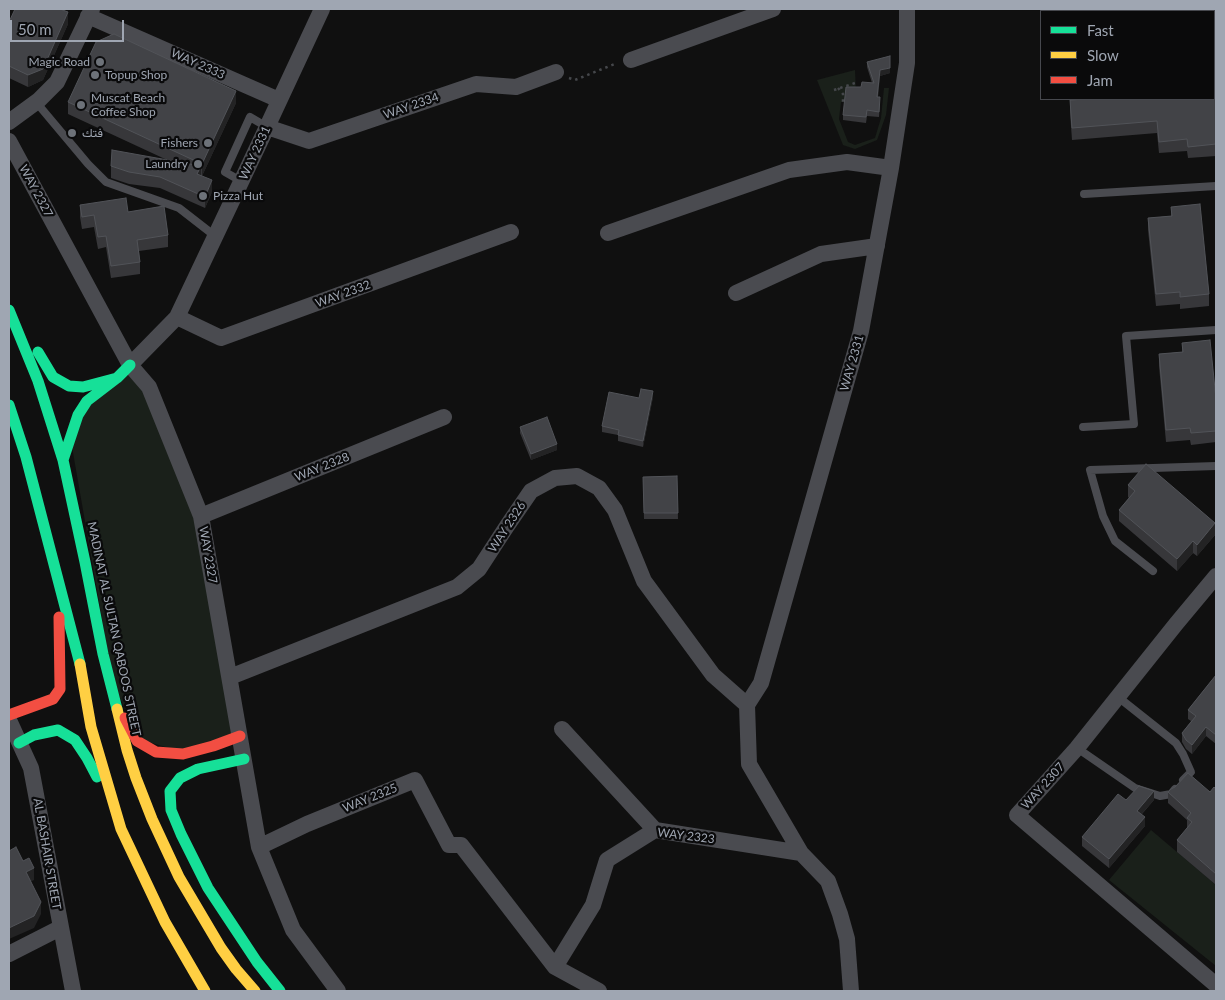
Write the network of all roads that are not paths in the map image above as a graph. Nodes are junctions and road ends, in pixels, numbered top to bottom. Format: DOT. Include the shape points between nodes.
graph roads {
  1 [pos="322,9"];
  2 [pos="773,9"];
  3 [pos="907,9"];
  4 [pos="90,12"];
  5 [pos="631,60"];
  6 [pos="556,72"];
  7 [pos="279,100"];
  8 [pos="36,102"];
  9 [pos="9,122"];
  10 [pos="267,127"];
  11 [pos="9,141"];
  12 [pos="891,168"];
  13 [pos="1216,186"];
  14 [pos="1084,194"];
  15 [pos="510,232"];
  16 [pos="608,234"];
  17 [pos="215,236"];
  18 [pos="877,246"];
  19 [pos="736,293"];
  20 [pos="9,302"];
  21 [pos="9,310"];
  22 [pos="177,317"];
  23 [pos="1216,330"];
  24 [pos="130,364"];
  25 [pos="117,378"];
  26 [pos="9,405"];
  27 [pos="444,417"];
  28 [pos="1083,427"];
  29 [pos="63,460"];
  30 [pos="1216,466"];
  31 [pos="201,516"];
  32 [pos="1153,571"];
  33 [pos="1216,576"];
  34 [pos="59,581"];
  35 [pos="230,677"];
  36 [pos="110,683"];
  37 [pos="1118,697"];
  38 [pos="747,705"];
  39 [pos="9,715"];
  40 [pos="9,720"];
  41 [pos="562,729"];
  42 [pos="240,736"];
  43 [pos="20,743"];
  44 [pos="1077,748"];
  45 [pos="244,759"];
  46 [pos="114,807"];
  47 [pos="655,830"];
  48 [pos="259,847"];
  49 [pos="801,853"];
  50 [pos="179,877"];
  51 [pos="60,928"];
  52 [pos="9,954"];
  53 [pos="555,967"];
  54 [pos="231,980"];
  55 [pos="1216,986"];
  56 [pos="72,991"];
  57 [pos="205,991"];
  58 [pos="255,991"];
  59 [pos="280,991"];
  60 [pos="338,991"];
  61 [pos="599,991"];
  62 [pos="851,991"];
  1 -- 7 [label="street, WAY 2331"];
  2 -- 5 [label="street"];
  3 -- 12 [label="street, WAY 2331" via="907,63"];
  4 -- 7 [label="street, WAY 2333"];
  4 -- 8 [label="street, WAY 2333" via="57,82"];
  6 -- 10 [label="street, WAY 2334" via="516,87 476,84 308,141"];
  7 -- 10 [label="street, WAY 2331"];
  8 -- 9 [label="street, WAY 2333"];
  8 -- 17 [label="lane" via="106,182 179,208"];
  10 -- 17 [label="street, WAY 2331"];
  11 -- 24 [label="street, WAY 2327"];
  12 -- 16 [label="street" via="847,162 789,170"];
  12 -- 18 [label="street, WAY 2331"];
  13 -- 14 [label="lane"];
  15 -- 22 [label="street, WAY 2332" via="221,338"];
  17 -- 22 [label="street, WAY 2331"];
  18 -- 19 [label="street" via="821,254"];
  18 -- 38 [label="street, WAY 2331" via="858,341 761,683"];
  20 -- 25 [label="main road" via="53,377 68,386 83,387"];
  21 -- 29 [label="main road, MADINAT AL SULTAN QABOOS STREET" via="38,381"];
  22 -- 24 [label="street, WAY 2331"];
  23 -- 28 [label="lane" via="1126,336 1134,424"];
  24 -- 25 [label="main road"];
  24 -- 31 [label="street, WAY 2327" via="149,386"];
  25 -- 29 [label="main road" via="87,400 78,415"];
  26 -- 34 [label="main road"];
  27 -- 31 [label="street, WAY 2328"];
  29 -- 36 [label="main road, MADINAT AL SULTAN QABOOS STREET"];
  30 -- 32 [label="lane" via="1090,470 1103,516 1115,541"];
  31 -- 35 [label="street, WAY 2327"];
  33 -- 37 [label="street, WAY 2307"];
  34 -- 39 [label="main road" via="60,689 53,700"];
  34 -- 46 [label="main road" via="80,663 91,727"];
  35 -- 38 [label="street, WAY 2326" via="457,587 479,569 531,491 555,478 577,476 599,488 615,510 644,582 713,675"];
  35 -- 42 [label="street, WAY 2327"];
  36 -- 42 [label="main road" via="137,741 156,752 183,754"];
  36 -- 50 [label="main road, MADINAT AL SULTAN QABOOS STREET" via="136,778"];
  37 -- 44 [label="street, WAY 2307"];
  37 -- 44 [label="lane" via="1176,743 1191,772 1171,794 1160,796 1135,788"];
  38 -- 49 [label="street" via="749,764"];
  40 -- 43 [label="street, AL BASHAIR STREET"];
  41 -- 47 [label="street"];
  42 -- 45 [label="street, WAY 2327"];
  43 -- 46 [label="main road" via="34,735 58,730 75,740"];
  43 -- 51 [label="street, AL BASHAIR STREET" via="31,768"];
  44 -- 55 [label="street, WAY 2307" via="1017,815"];
  45 -- 48 [label="street, WAY 2327"];
  45 -- 59 [label="main road" via="198,769 180,778 170,791 171,810 208,888"];
  46 -- 57 [label="main road" via="148,889"];
  47 -- 49 [label="street, WAY 2323"];
  47 -- 53 [label="street, WAY 2323" via="607,860 593,905"];
  48 -- 53 [label="street, WAY 2325" via="415,780 449,845 461,845"];
  48 -- 60 [label="street, WAY 2327" via="293,930"];
  49 -- 62 [label="street" via="828,881 840,914 847,939"];
  50 -- 54 [label="main road" via="186,905"];
  50 -- 58 [label="main road, MADINAT AL SULTAN QABOOS STREET" via="221,948"];
  51 -- 52 [label="street"];
  51 -- 56 [label="street, AL BASHAIR STREET"];
  53 -- 61 [label="street"];
}
